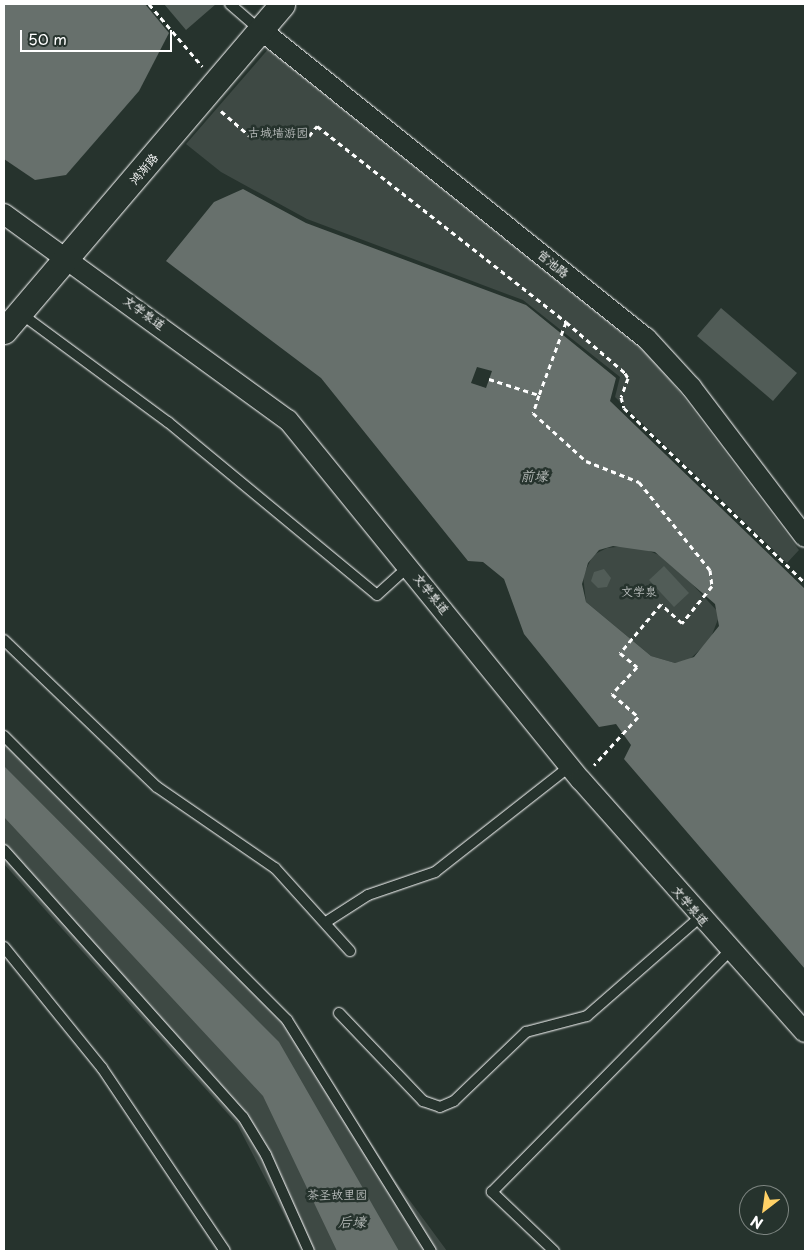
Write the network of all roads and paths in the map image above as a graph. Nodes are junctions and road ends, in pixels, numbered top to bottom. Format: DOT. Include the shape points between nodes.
graph roads {
  1 [pos="149,4"];
  2 [pos="230,4"];
  3 [pos="282,4"];
  4 [pos="261,30"];
  5 [pos="211,90"];
  6 [pos="4,214"];
  7 [pos="69,259"];
  8 [pos="20,313"];
  9 [pos="566,322"];
  10 [pos="4,331"];
  11 [pos="489,379"];
  12 [pos="539,395"];
  13 [pos="805,537"];
  14 [pos="409,566"];
  15 [pos="805,583"];
  16 [pos="4,640"];
  17 [pos="4,736"];
  18 [pos="575,773"];
  19 [pos="4,850"];
  20 [pos="700,917"];
  21 [pos="326,922"];
  22 [pos="4,947"];
  23 [pos="350,951"];
  24 [pos="730,951"];
  25 [pos="339,1013"];
  26 [pos="802,1022"];
  27 [pos="225,1251"];
  28 [pos="309,1251"];
  29 [pos="430,1251"];
  30 [pos="554,1251"];
  1 -- 5 [label="path"];
  2 -- 4 [label="lane"];
  3 -- 4 [label="street, 鸿渐路"];
  4 -- 5 [label="street, 鸿渐路"];
  4 -- 13 [label="street, 官池路" via="646,338 691,387"];
  5 -- 7 [label="street, 鸿渐路"];
  5 -- 9 [label="path" via="250,136 309,136 317,126"];
  6 -- 7 [label="street, 文学泉道"];
  7 -- 8 [label="street, 鸿渐路"];
  7 -- 14 [label="street, 文学泉道" via="288,420"];
  8 -- 10 [label="street, 鸿渐路"];
  8 -- 14 [label="lane" via="175,428 376,595"];
  9 -- 12 [label="path"];
  9 -- 15 [label="path" via="625,373 628,378 620,397 624,408"];
  11 -- 12 [label="path"];
  12 -- 18 [label="path" via="533,413 586,462 639,482 710,570 712,586 682,623 661,604 620,652 638,667 612,694 638,717"];
  14 -- 18 [label="street, 文学泉道"];
  16 -- 21 [label="lane" via="157,786 251,848"];
  17 -- 29 [label="lane" via="287,1020"];
  18 -- 20 [label="street, 文学泉道"];
  18 -- 21 [label="lane" via="436,872 368,896"];
  19 -- 28 [label="lane" via="243,1117 266,1155"];
  20 -- 24 [label="street, 文学泉道"];
  20 -- 25 [label="lane" via="587,1016 526,1032 454,1101 440,1107 424,1101"];
  21 -- 23 [label="lane"];
  22 -- 27 [label="lane" via="102,1068"];
  24 -- 26 [label="street, 文学泉道"];
  24 -- 30 [label="lane" via="492,1192"];
}
